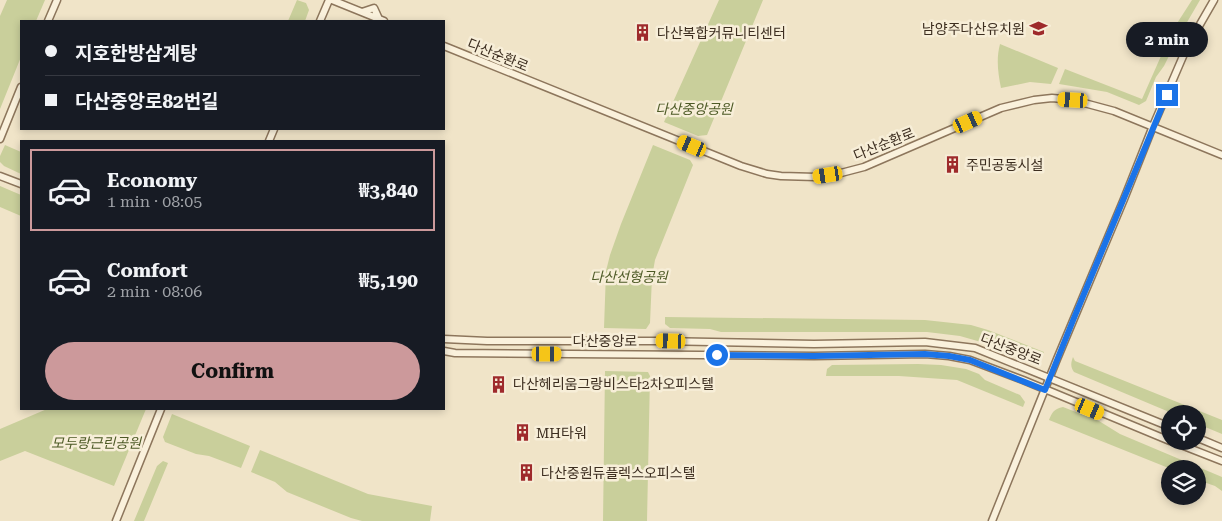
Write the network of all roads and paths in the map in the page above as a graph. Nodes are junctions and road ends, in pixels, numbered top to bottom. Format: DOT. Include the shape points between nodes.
graph roads {
  1 [pos="57,0"];
  2 [pos="331,0"];
  3 [pos="1214,0"];
  4 [pos="48,20"];
  5 [pos="321,20"];
  6 [pos="382,20"];
  7 [pos="445,46"];
  8 [pos="20,89"];
  9 [pos="1153,126"];
  10 [pos="0,139"];
  11 [pos="1222,155"];
  12 [pos="0,176"];
  13 [pos="20,184"];
  14 [pos="445,339"];
  15 [pos="814,344"];
  16 [pos="445,351"];
  17 [pos="814,356"];
  18 [pos="1050,378"];
  19 [pos="1045,390"];
  20 [pos="161,410"];
  21 [pos="1161,423"];
  22 [pos="1161,437"];
  23 [pos="1206,441"];
  24 [pos="1222,448"];
  25 [pos="1194,450"];
  26 [pos="1222,461"];
  27 [pos="116,521"];
  28 [pos="992,521"];
  1 -- 4 [label="street"];
  2 -- 5 [label="street"];
  2 -- 6 [label="street"];
  3 -- 9 [label="street" via="1187,48"];
  7 -- 9 [label="street, 다산순환로" via="741,166 780,176 816,177 864,167 1000,108 1034,100 1073,100"];
  8 -- 10 [label="street"];
  9 -- 11 [label="street, 다산순환로"];
  9 -- 18 [label="street"];
  12 -- 13 [label="street"];
  14 -- 15 [label="street, 다산중앙로"];
  15 -- 17 [label="street"];
  15 -- 18 [label="street, 다산중앙로" via="951,344 975,348"];
  16 -- 17 [label="street, 다산중앙로"];
  17 -- 19 [label="street, 다산중앙로" via="949,356 970,360"];
  18 -- 19 [label="street"];
  18 -- 21 [label="street, 다산중앙로"];
  19 -- 22 [label="street, 다산중앙로"];
  19 -- 28 [label="street"];
  20 -- 27 [label="street"];
  23 -- 24 [label="street"];
  25 -- 26 [label="street, 다산중앙로"];
}
